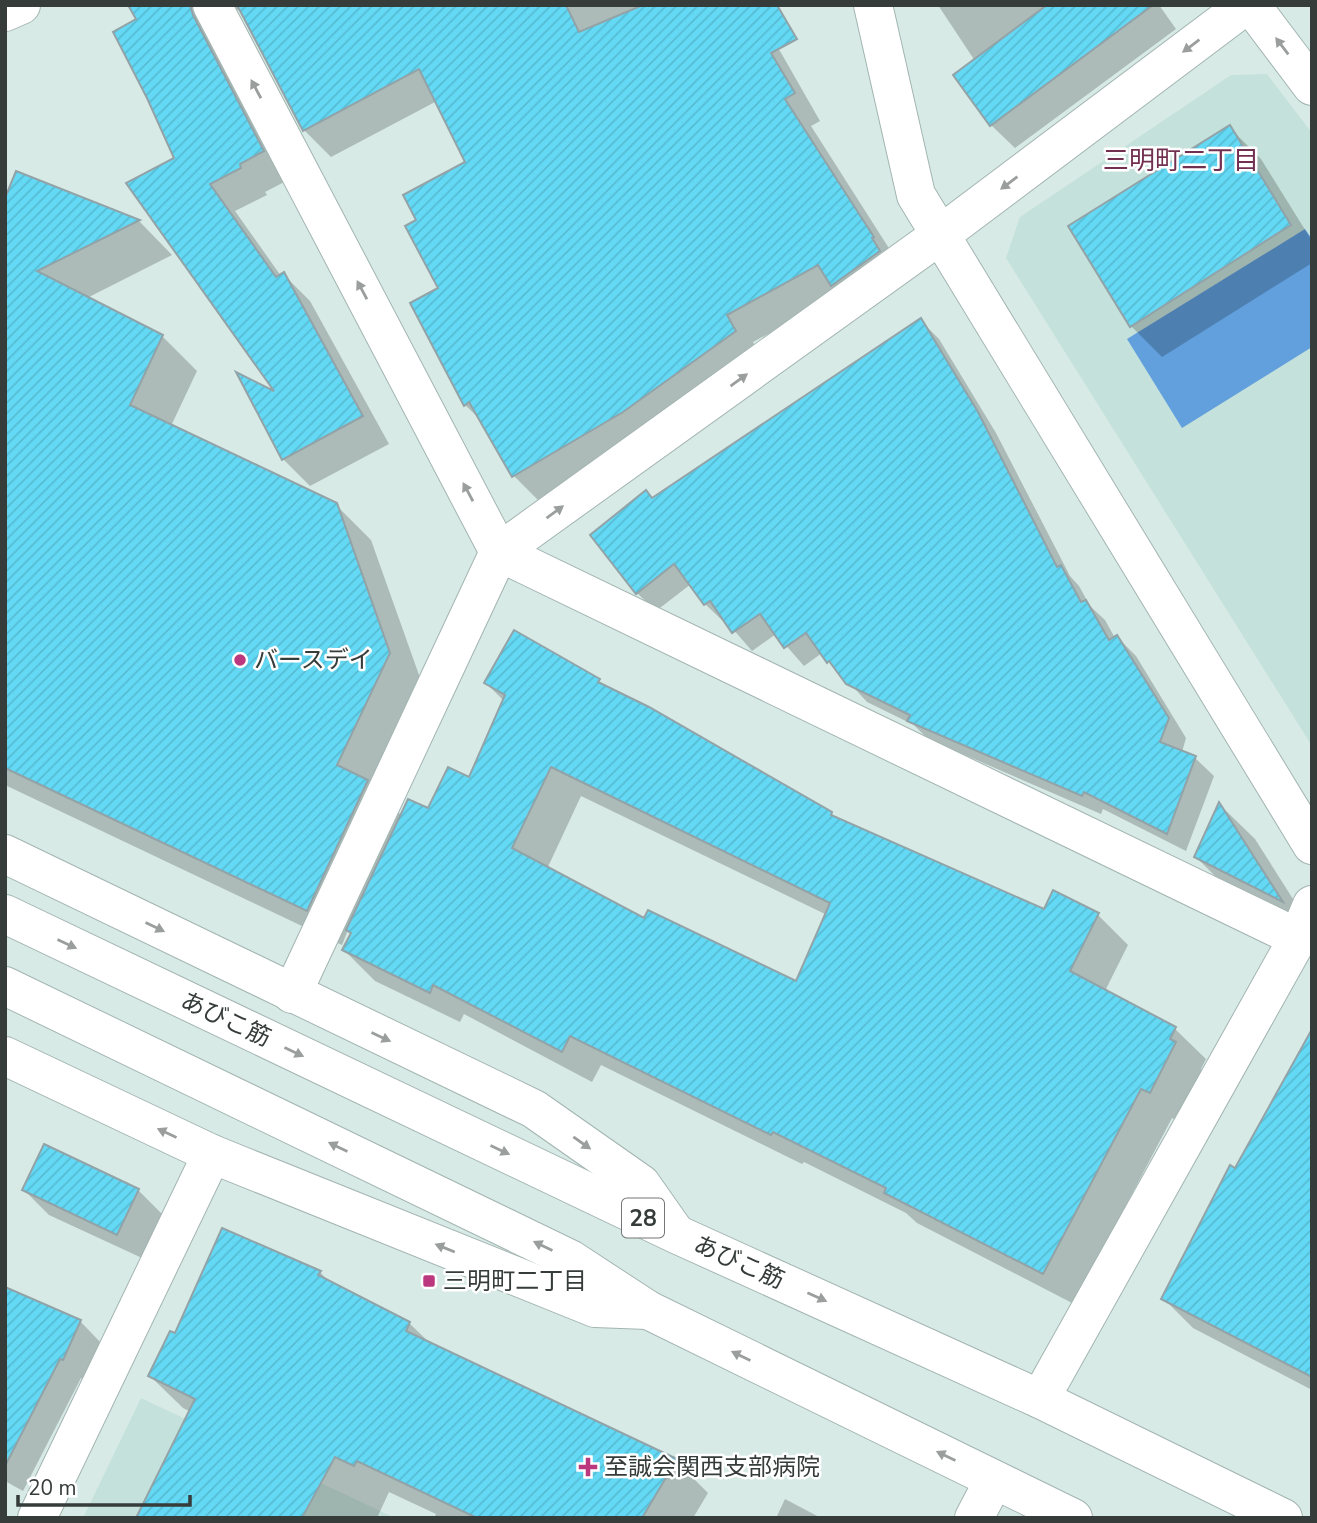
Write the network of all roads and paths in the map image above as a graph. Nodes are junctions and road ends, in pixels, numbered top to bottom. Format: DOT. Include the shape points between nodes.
graph roads {
  1 [pos="21,5"];
  2 [pos="212,5"];
  3 [pos="873,5"];
  4 [pos="1245,5"];
  5 [pos="1251,5"];
  6 [pos="5,12"];
  7 [pos="1312,86"];
  8 [pos="940,235"];
  9 [pos="499,552"];
  10 [pos="1312,845"];
  11 [pos="5,854"];
  12 [pos="5,914"];
  13 [pos="1305,922"];
  14 [pos="5,986"];
  15 [pos="292,994"];
  16 [pos="5,1056"];
  17 [pos="212,1154"];
  18 [pos="676,1234"];
  19 [pos="648,1310"];
  20 [pos="1040,1399"];
  21 [pos="994,1480"];
  22 [pos="5,1507"];
  23 [pos="28,1518"];
  24 [pos="37,1518"];
  25 [pos="974,1518"];
  26 [pos="1073,1518"];
  27 [pos="1283,1518"];
  1 -- 6 [label="street"];
  9 -- 2 [label="street, one-way"];
  3 -- 8 [label="street" via="916,195"];
  4 -- 8 [label="street, one-way"];
  7 -- 5 [label="street, one-way"];
  9 -- 8 [label="street, one-way"];
  8 -- 10 [label="street"];
  9 -- 13 [label="street"];
  9 -- 15 [label="street"];
  11 -- 15 [label="street, one-way"];
  12 -- 18 [label="street, あびこ筋 / 28, one-way"];
  13 -- 20 [label="street"];
  19 -- 14 [label="street, one-way" via="570,1259"];
  15 -- 18 [label="street, one-way" via="534,1110 640,1184"];
  17 -- 16 [label="street, one-way"];
  19 -- 17 [label="street, one-way" via="595,1308"];
  17 -- 24 [label="street"];
  18 -- 20 [label="street, あびこ筋 / 28, one-way"];
  21 -- 19 [label="street, one-way"];
  20 -- 27 [label="street, あびこ筋 / 28"];
  21 -- 25 [label="street"];
  21 -- 26 [label="street"];
  22 -- 23 [label="street"];
}
